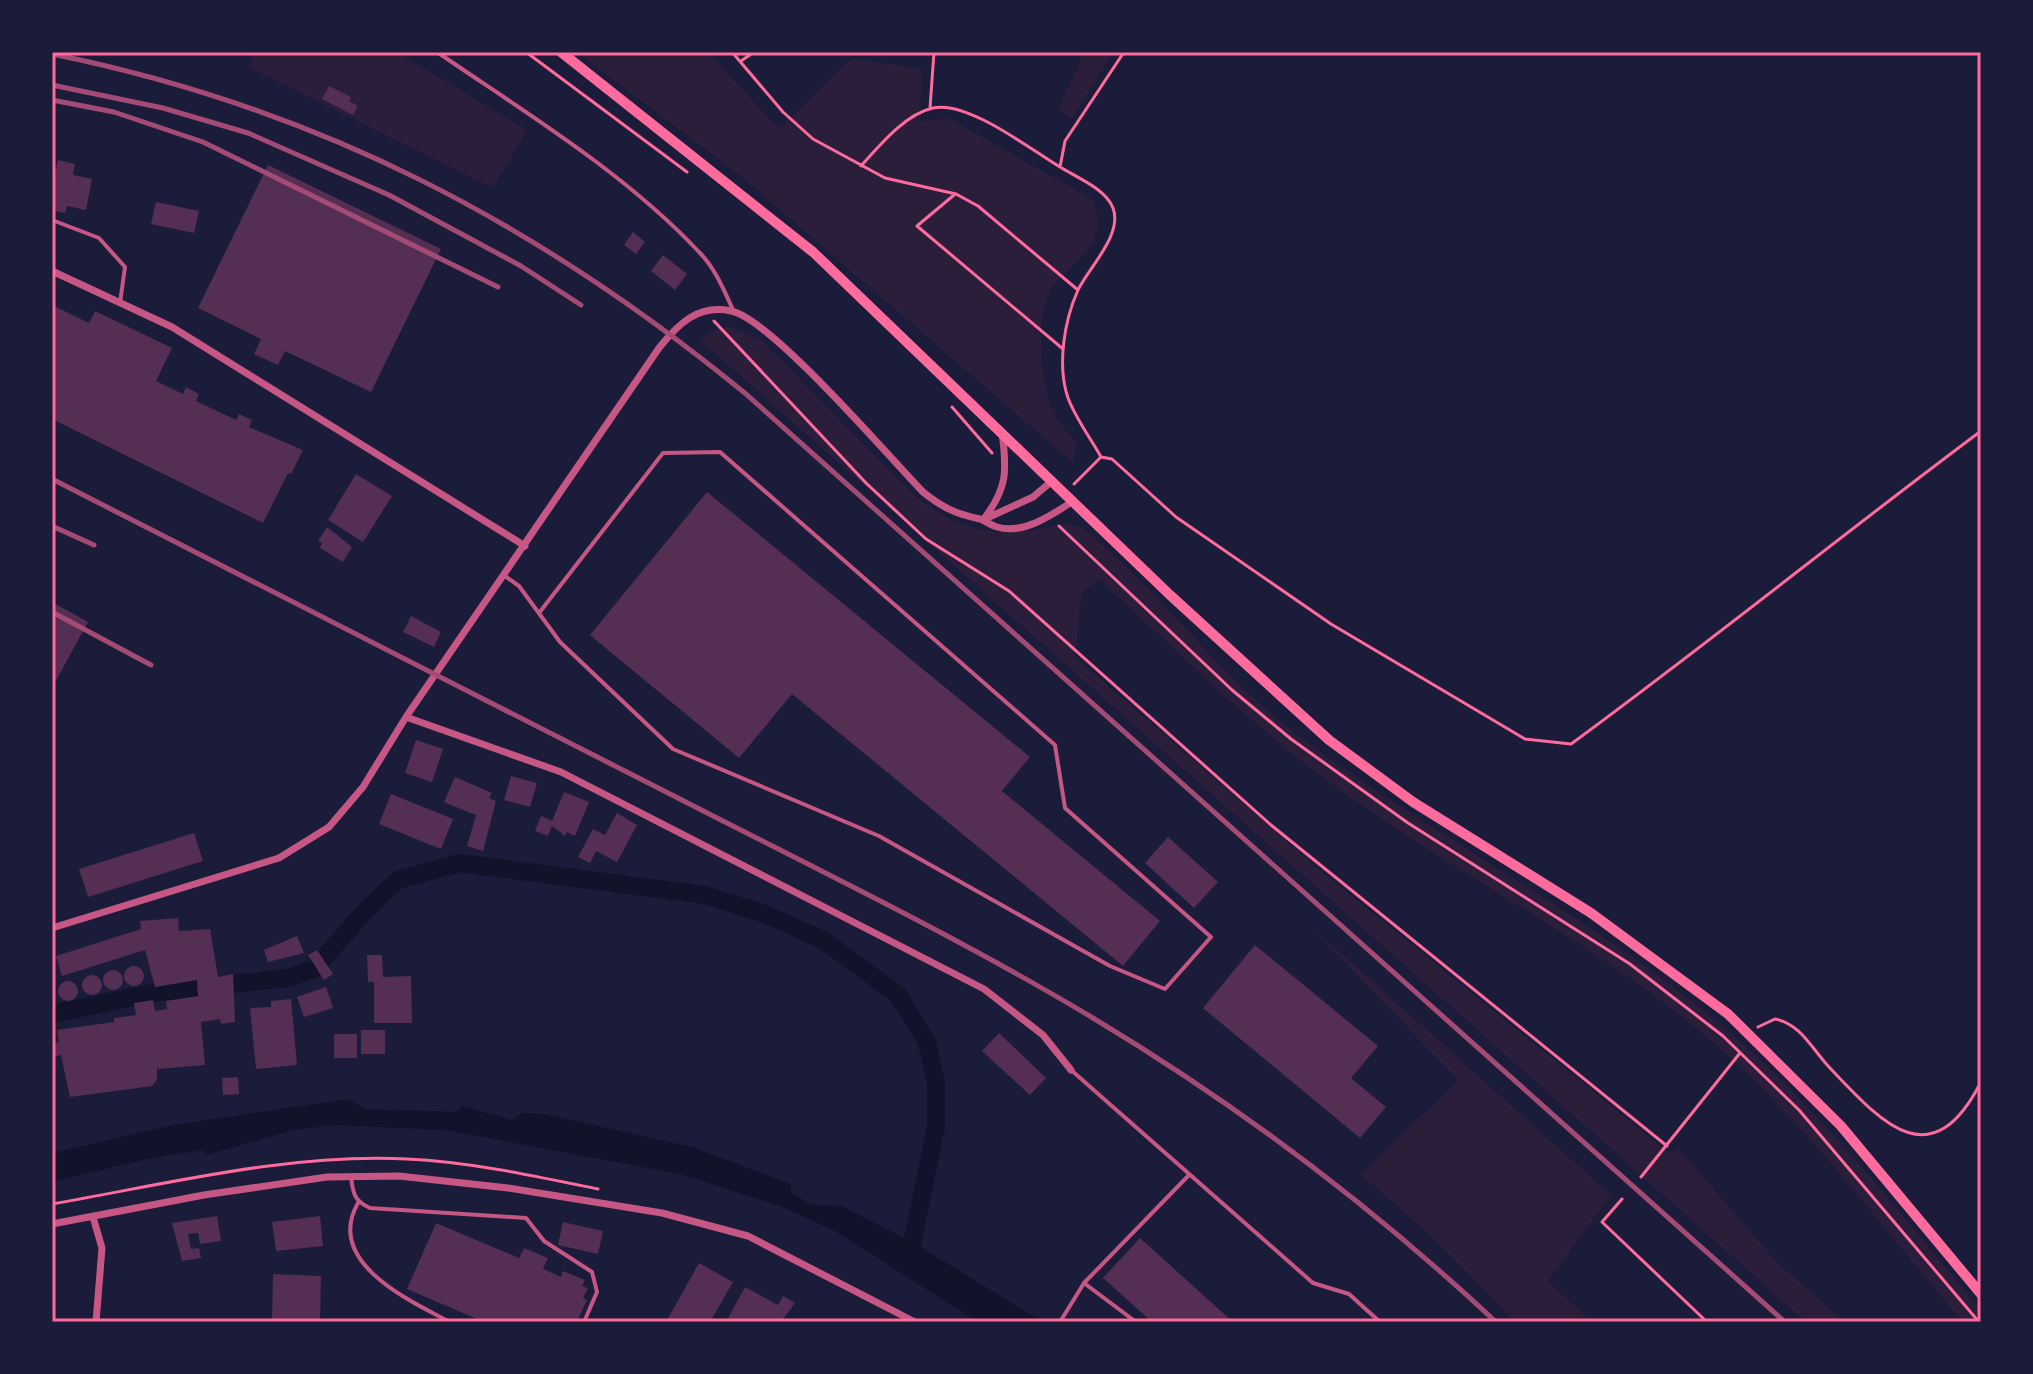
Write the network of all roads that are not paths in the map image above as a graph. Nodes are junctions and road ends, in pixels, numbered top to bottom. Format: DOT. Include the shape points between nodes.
graph roads {
  1 [pos="437,52"];
  2 [pos="561,52"];
  3 [pos="52,220"];
  4 [pos="52,271"];
  5 [pos="120,303"];
  6 [pos="733,311"];
  7 [pos="1002,432"];
  8 [pos="1052,481"];
  9 [pos="1069,497"];
  10 [pos="983,520"];
  11 [pos="525,546"];
  12 [pos="505,576"];
  13 [pos="539,613"];
  14 [pos="406,717"];
  15 [pos="52,928"];
  16 [pos="1071,1070"];
  17 [pos="1189,1175"];
  18 [pos="351,1177"];
  19 [pos="358,1203"];
  20 [pos="93,1217"];
  21 [pos="52,1224"];
  22 [pos="1084,1283"];
  23 [pos="1981,1294"];
  24 [pos="96,1322"];
  25 [pos="450,1322"];
  26 [pos="584,1322"];
  27 [pos="915,1322"];
  28 [pos="1060,1322"];
  29 [pos="1136,1322"];
  30 [pos="1380,1322"];
  1 -- 6 [label="lane" via="619,181 701,253"];
  2 -- 7 [label="main road" via="813,252"];
  3 -- 5 [label="lane" via="99,238 125,267"];
  4 -- 5 [label="street"];
  5 -- 11 [label="street" via="172,327"];
  6 -- 10 [label="street" via="772,335 923,492 958,516"];
  6 -- 11 [label="street" via="703,310 682,322"];
  7 -- 8 [label="main road"];
  7 -- 10 [label="street" via="1006,468 999,499"];
  8 -- 9 [label="main road"];
  8 -- 10 [label="street" via="1033,497"];
  9 -- 10 [label="street" via="1051,517 1015,529"];
  9 -- 23 [label="main road" via="1329,740 1413,802 1688,981 1752,1036 1841,1126"];
  11 -- 12 [label="street"];
  12 -- 13 [label="lane"];
  12 -- 14 [label="street"];
  13 -- 13 [label="lane" via="560,642 673,749 879,836 1110,966 1165,989 1211,937 1065,808 1055,745 720,452 663,453"];
  14 -- 15 [label="street" via="363,787 329,827 306,844 279,858"];
  14 -- 16 [label="street" via="561,772 984,989 1043,1035"];
  16 -- 17 [label="lane"];
  17 -- 22 [label="lane"];
  17 -- 30 [label="lane" via="1313,1283 1349,1294"];
  18 -- 19 [label="lane"];
  18 -- 20 [label="street" via="204,1195"];
  18 -- 27 [label="street" via="399,1176 492,1186 662,1213 748,1236"];
  19 -- 25 [label="lane" via="350,1228 358,1257 395,1293"];
  19 -- 26 [label="lane" via="526,1218 544,1241 592,1272 597,1292"];
  20 -- 21 [label="street"];
  20 -- 24 [label="street" via="102,1248"];
  22 -- 28 [label="lane"];
  22 -- 29 [label="lane"];
}
